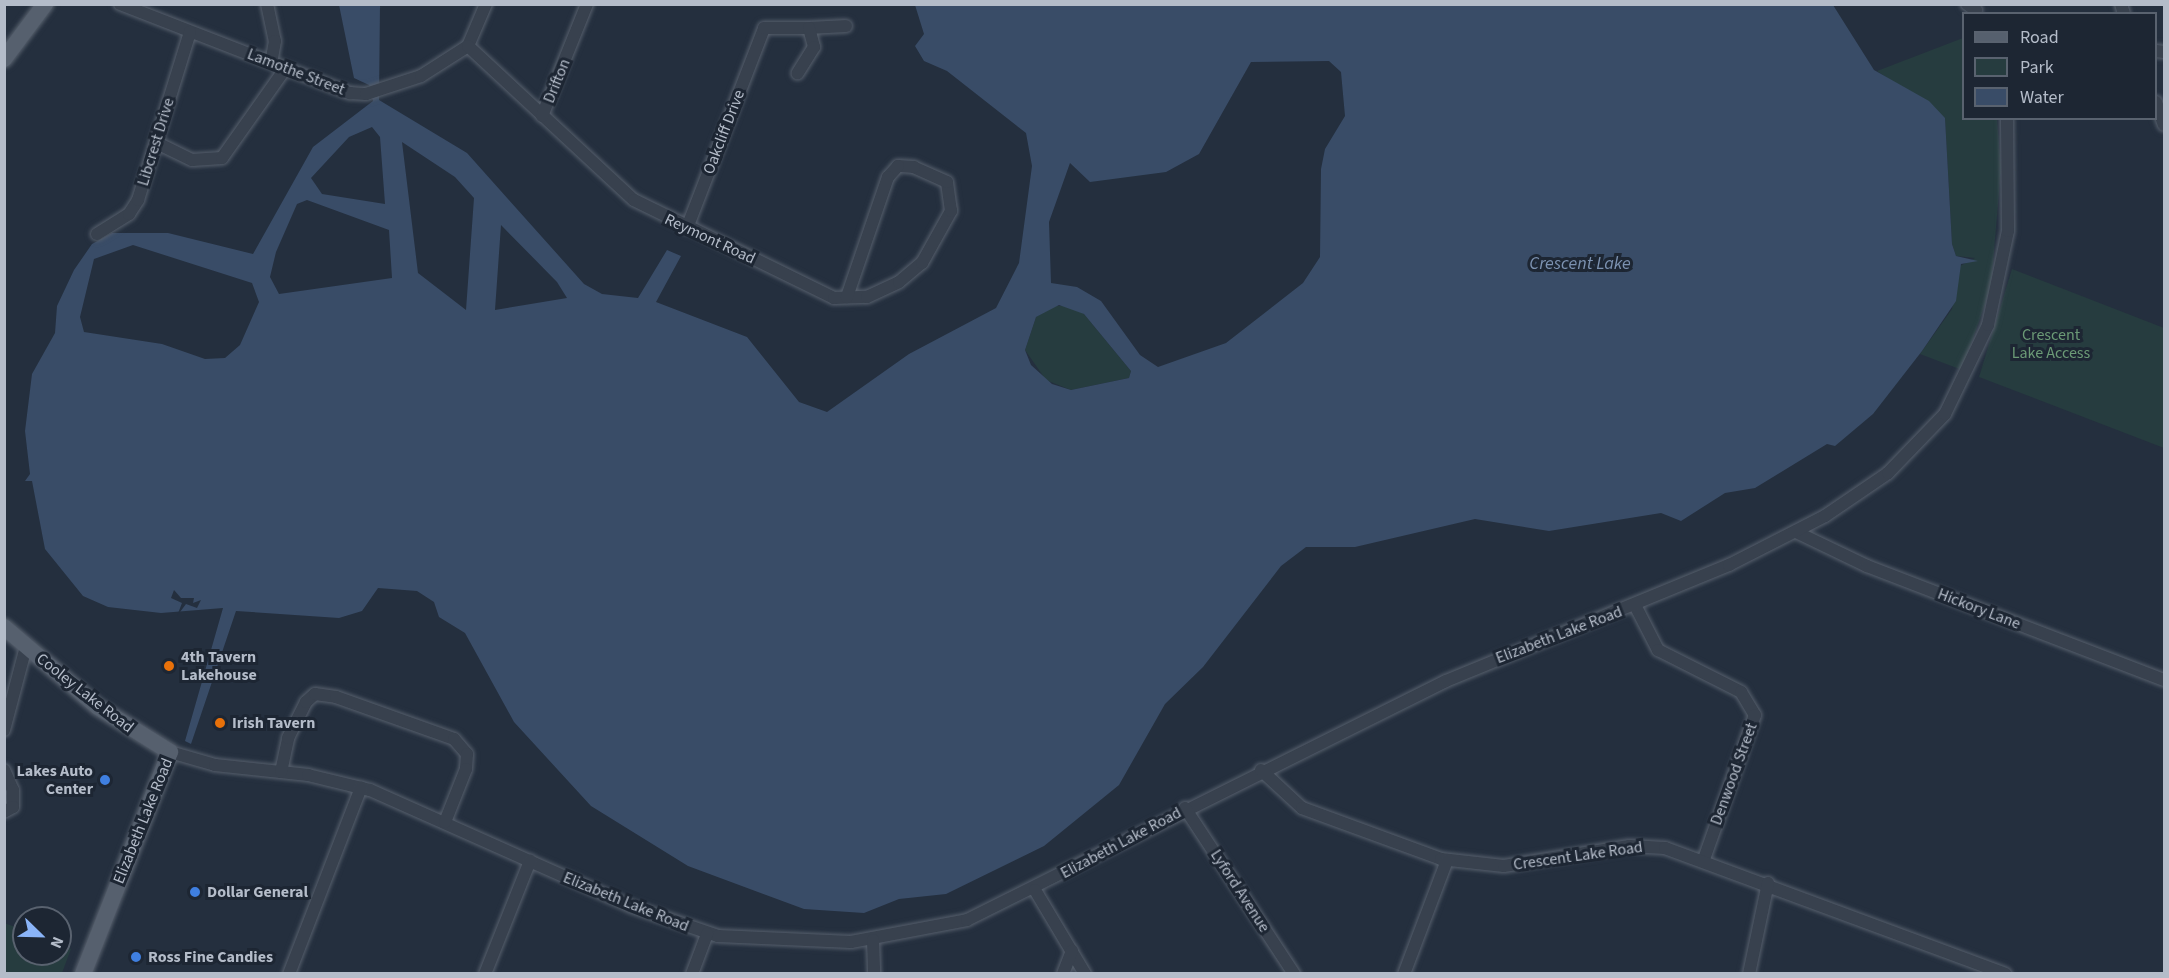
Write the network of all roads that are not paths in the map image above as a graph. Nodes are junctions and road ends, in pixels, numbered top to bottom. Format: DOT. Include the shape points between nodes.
graph roads {
  1 [pos="45,4"];
  2 [pos="120,4"];
  3 [pos="267,4"];
  4 [pos="486,4"];
  5 [pos="587,4"];
  6 [pos="846,26"];
  7 [pos="809,28"];
  8 [pos="190,32"];
  9 [pos="468,46"];
  10 [pos="4,58"];
  11 [pos="271,63"];
  12 [pos="285,69"];
  13 [pos="798,73"];
  14 [pos="2157,105"];
  15 [pos="542,116"];
  16 [pos="2007,120"];
  17 [pos="2164,125"];
  18 [pos="157,142"];
  19 [pos="687,228"];
  20 [pos="97,234"];
  21 [pos="847,297"];
  22 [pos="1796,532"];
  23 [pos="1635,605"];
  24 [pos="4,627"];
  25 [pos="26,647"];
  26 [pos="2164,680"];
  27 [pos="4,730"];
  28 [pos="170,752"];
  29 [pos="4,770"];
  30 [pos="1261,770"];
  31 [pos="281,772"];
  32 [pos="361,787"];
  33 [pos="1185,808"];
  34 [pos="4,812"];
  35 [pos="445,822"];
  36 [pos="1704,859"];
  37 [pos="1447,860"];
  38 [pos="530,861"];
  39 [pos="1768,883"];
  40 [pos="1035,890"];
  41 [pos="707,934"];
  42 [pos="873,940"];
  43 [pos="1072,951"];
  44 [pos="84,973"];
  45 [pos="289,974"];
  46 [pos="485,974"];
  47 [pos="692,974"];
  48 [pos="874,974"];
  49 [pos="1063,974"];
  50 [pos="1085,974"];
  51 [pos="1294,974"];
  52 [pos="1404,974"];
  53 [pos="1749,974"];
  54 [pos="2005,974"];
  1 -- 10 [label="main road"];
  2 -- 8 [label="street, Lamothe Street"];
  3 -- 11 [label="street" via="275,41"];
  4 -- 9 [label="street"];
  5 -- 15 [label="street, Drifton"];
  6 -- 7 [label="street"];
  7 -- 13 [label="street" via="814,47"];
  7 -- 19 [label="street, Oakcliff Drive" via="764,28"];
  8 -- 11 [label="street, Lamothe Street"];
  8 -- 18 [label="street, Libcrest Drive"];
  9 -- 12 [label="street, Lamothe Street" via="438,67 374,93 350,93"];
  9 -- 15 [label="street, Reymont Road"];
  11 -- 12 [label="street, Lamothe Street"];
  12 -- 18 [label="street" via="222,158 192,160"];
  14 -- 17 [label="street"];
  15 -- 19 [label="street, Reymont Road" via="634,200"];
  16 -- 22 [label="street, Elizabeth Lake Road" via="2011,181 2004,265 1988,325 1960,391 1930,433 1896,466"];
  18 -- 20 [label="street, Libcrest Drive" via="129,214"];
  19 -- 21 [label="street, Reymont Road" via="810,289"];
  21 -- 21 [label="street, Reymont Road" via="888,177 898,166 920,168 947,182 953,194 938,240 899,282 867,297"];
  22 -- 23 [label="street, Elizabeth Lake Road"];
  22 -- 26 [label="street, Hickory Lane" via="1867,566"];
  23 -- 30 [label="street, Elizabeth Lake Road" via="1474,668"];
  23 -- 36 [label="street, Denwood Street" via="1658,650 1741,692 1755,715"];
  24 -- 25 [label="main road, Cooley Lake Road"];
  25 -- 27 [label="street"];
  25 -- 28 [label="main road, Cooley Lake Road" via="98,707"];
  28 -- 31 [label="street, Elizabeth Lake Road" via="214,765"];
  28 -- 44 [label="main road, Elizabeth Lake Road"];
  29 -- 34 [label="street" via="13,790 13,807"];
  30 -- 33 [label="street, Elizabeth Lake Road"];
  30 -- 37 [label="street, Crescent Lake Road" via="1302,808"];
  31 -- 32 [label="street, Elizabeth Lake Road"];
  31 -- 35 [label="street" via="288,738 306,702 315,694 336,697 454,739 467,754 466,769"];
  32 -- 35 [label="street, Elizabeth Lake Road"];
  32 -- 45 [label="street"];
  33 -- 40 [label="street, Elizabeth Lake Road"];
  33 -- 51 [label="street, Lyford Avenue"];
  35 -- 38 [label="street, Elizabeth Lake Road"];
  36 -- 37 [label="street, Crescent Lake Road" via="1635,845 1517,865"];
  36 -- 39 [label="street, Crescent Lake Road"];
  37 -- 52 [label="street"];
  38 -- 41 [label="street, Elizabeth Lake Road"];
  38 -- 46 [label="street"];
  39 -- 53 [label="street"];
  39 -- 54 [label="street, Crescent Lake Road"];
  40 -- 42 [label="street, Elizabeth Lake Road" via="959,922"];
  40 -- 43 [label="street"];
  41 -- 42 [label="street, Elizabeth Lake Road" via="785,943"];
  41 -- 47 [label="street"];
  42 -- 48 [label="street"];
  43 -- 49 [label="street"];
  43 -- 50 [label="street"];
}
